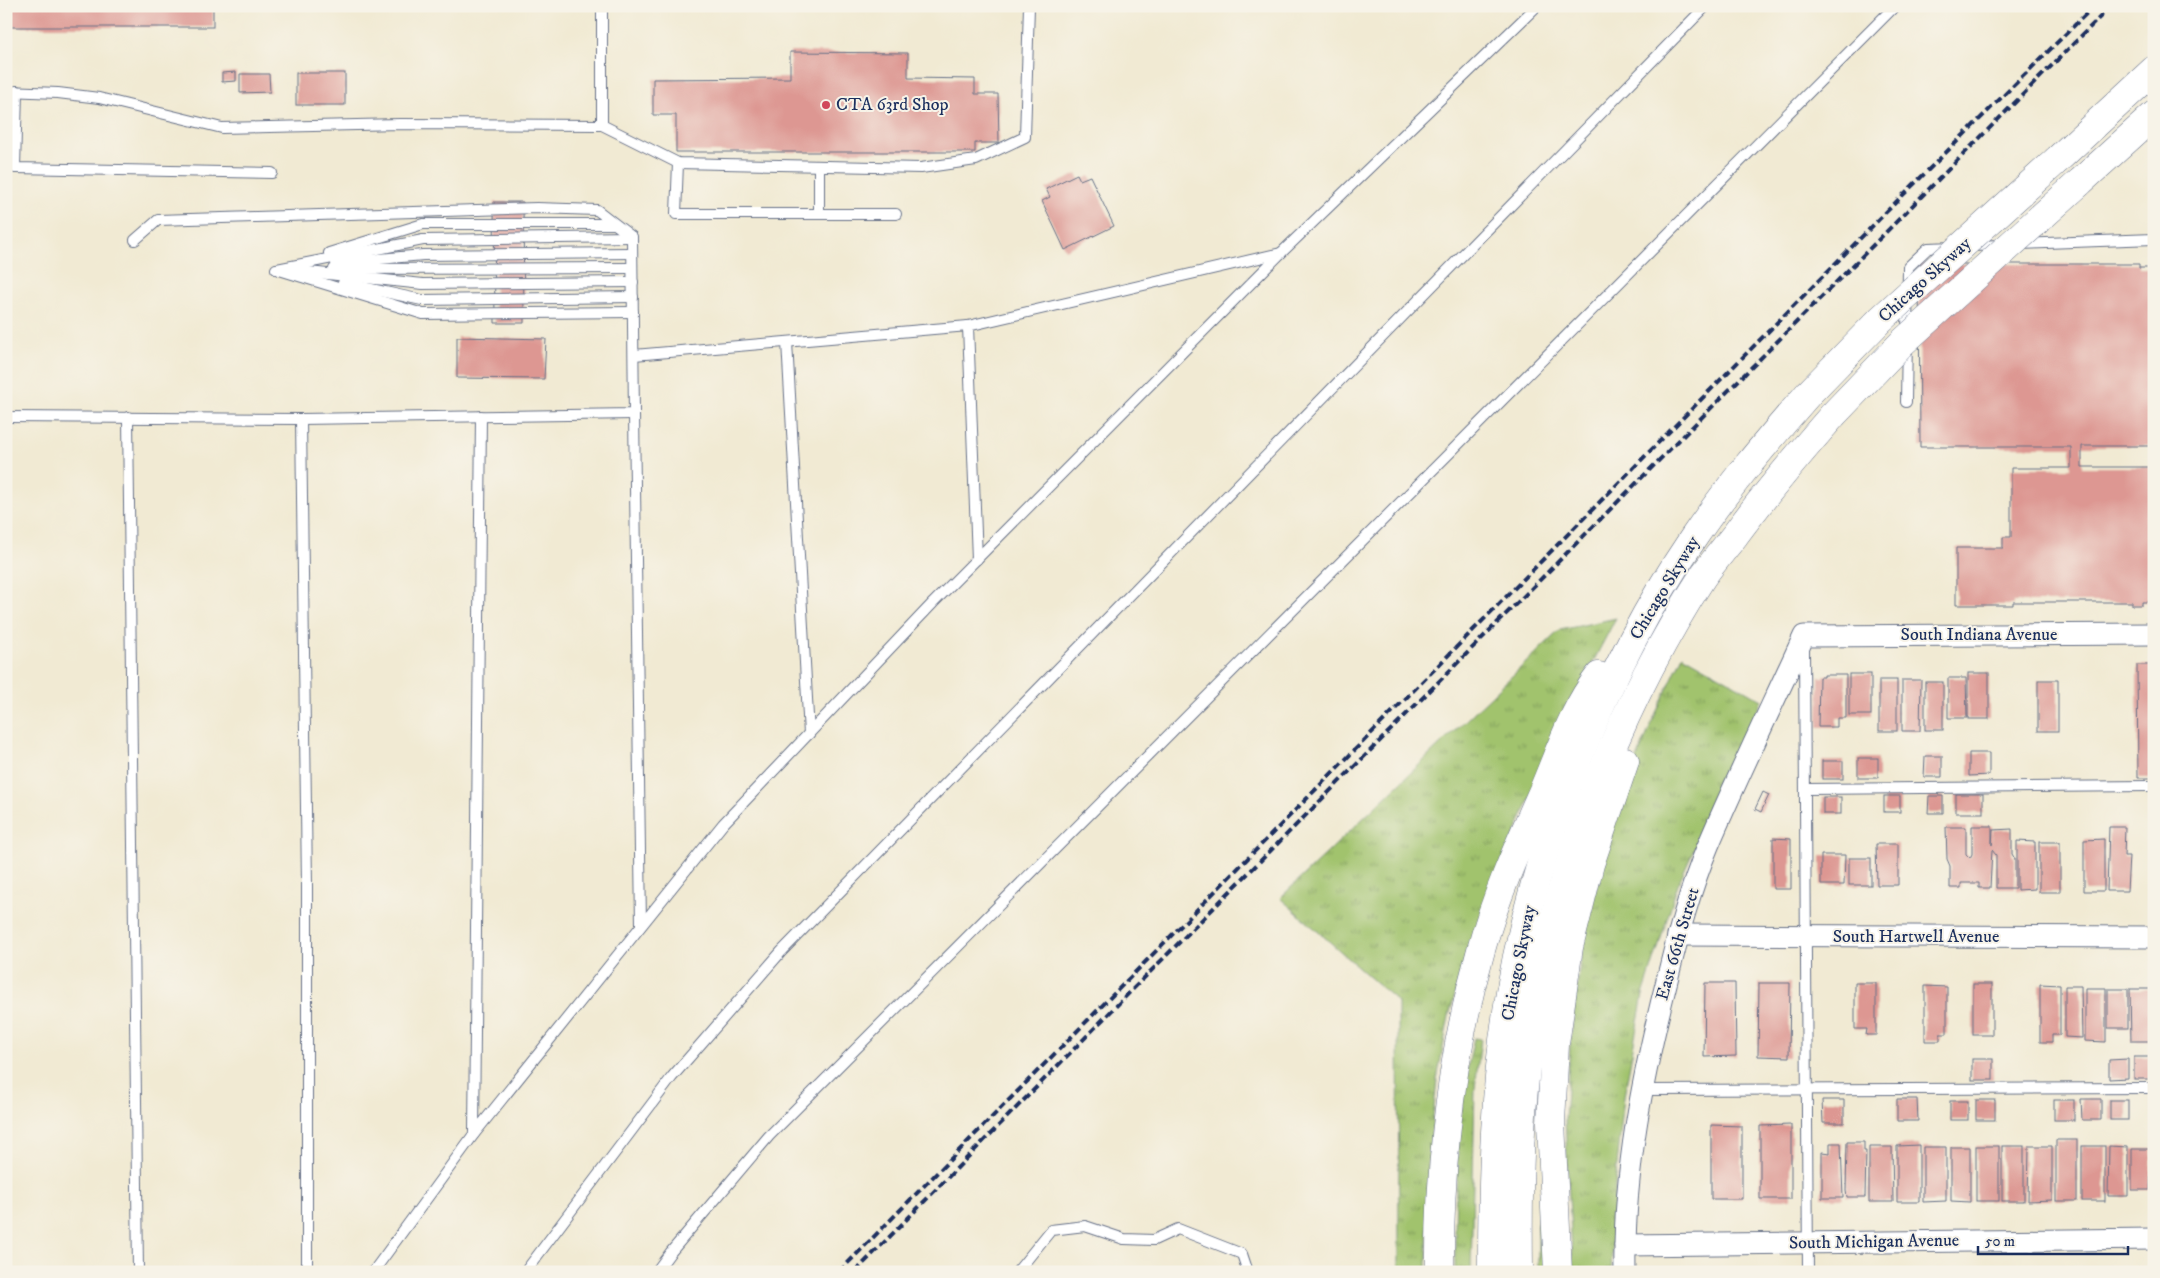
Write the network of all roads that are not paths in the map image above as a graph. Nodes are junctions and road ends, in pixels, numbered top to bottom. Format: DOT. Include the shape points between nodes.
graph roads {
  1 [pos="602,6"];
  2 [pos="1029,6"];
  3 [pos="1537,6"];
  4 [pos="1706,6"];
  5 [pos="1894,6"];
  6 [pos="2154,70"];
  7 [pos="12,91"];
  8 [pos="2154,115"];
  9 [pos="602,125"];
  10 [pos="678,163"];
  11 [pos="819,166"];
  12 [pos="11,168"];
  13 [pos="272,173"];
  14 [pos="819,214"];
  15 [pos="896,214"];
  16 [pos="614,224"];
  17 [pos="632,238"];
  18 [pos="2154,239"];
  19 [pos="135,240"];
  20 [pos="1282,252"];
  21 [pos="632,253"];
  22 [pos="632,268"];
  23 [pos="276,269"];
  24 [pos="633,282"];
  25 [pos="633,297"];
  26 [pos="633,312"];
  27 [pos="968,326"];
  28 [pos="787,342"];
  29 [pos="634,355"];
  30 [pos="1906,402"];
  31 [pos="634,414"];
  32 [pos="482,416"];
  33 [pos="6,417"];
  34 [pos="128,417"];
  35 [pos="301,419"];
  36 [pos="977,559"];
  37 [pos="1647,613"];
  38 [pos="2154,634"];
  39 [pos="1804,636"];
  40 [pos="1642,681"];
  41 [pos="809,734"];
  42 [pos="2154,786"];
  43 [pos="1805,789"];
  44 [pos="641,925"];
  45 [pos="1678,936"];
  46 [pos="1805,937"];
  47 [pos="2154,938"];
  48 [pos="2154,1088"];
  49 [pos="1806,1089"];
  50 [pos="1642,1090"];
  51 [pos="474,1134"];
  52 [pos="2154,1239"];
  53 [pos="1807,1243"];
  54 [pos="1625,1245"];
  55 [pos="138,1272"];
  56 [pos="307,1272"];
  57 [pos="373,1272"];
  58 [pos="525,1272"];
  59 [pos="656,1272"];
  60 [pos="1017,1272"];
  61 [pos="1248,1272"];
  62 [pos="1440,1272"];
  63 [pos="1492,1272"];
  64 [pos="1519,1272"];
  65 [pos="1558,1272"];
  66 [pos="1625,1272"];
  67 [pos="1808,1272"];
  1 -- 9 [label="lane"];
  2 -- 11 [label="lane" via="1025,138 976,160 921,168"];
  3 -- 20 [label="lane"];
  4 -- 58 [label="lane" via="781,952 672,1078"];
  5 -- 59 [label="lane" via="769,1136"];
  6 -- 37 [label="highway, Chicago Skyway, bridge" via="1881,319 1809,393 1742,470 1692,540"];
  7 -- 9 [label="lane" via="99,98 222,128 400,124"];
  7 -- 12 [label="lane"];
  8 -- 40 [label="highway, Chicago Skyway, bridge" via="1903,342 1833,414 1772,486 1704,575"];
  9 -- 10 [label="lane"];
  10 -- 11 [label="lane"];
  10 -- 14 [label="lane" via="676,214"];
  11 -- 14 [label="lane"];
  12 -- 13 [label="lane"];
  14 -- 15 [label="lane"];
  16 -- 17 [label="lane"];
  16 -- 19 [label="lane" via="597,210 537,208 158,220"];
  16 -- 23 [label="lane" via="423,224"];
  17 -- 21 [label="lane"];
  17 -- 23 [label="lane" via="423,240"];
  18 -- 30 [label="lane" via="1928,248 1908,268"];
  20 -- 27 [label="lane"];
  20 -- 36 [label="lane"];
  21 -- 22 [label="lane"];
  21 -- 23 [label="lane" via="423,254"];
  22 -- 23 [label="lane"];
  22 -- 24 [label="lane"];
  23 -- 24 [label="lane" via="423,284"];
  23 -- 25 [label="lane" via="422,300"];
  23 -- 26 [label="lane" via="423,314"];
  24 -- 25 [label="lane"];
  25 -- 26 [label="lane"];
  26 -- 29 [label="lane"];
  27 -- 28 [label="lane"];
  27 -- 36 [label="lane"];
  28 -- 29 [label="lane"];
  28 -- 41 [label="lane"];
  29 -- 31 [label="lane"];
  31 -- 32 [label="lane"];
  31 -- 44 [label="lane"];
  32 -- 35 [label="lane"];
  32 -- 51 [label="lane"];
  33 -- 34 [label="lane"];
  34 -- 35 [label="lane"];
  34 -- 55 [label="lane"];
  35 -- 56 [label="lane" via="307,886"];
  36 -- 41 [label="lane"];
  37 -- 62 [label="highway" via="1593,683 1578,712 1504,881 1481,949 1448,1107 1441,1190"];
  37 -- 63 [label="highway, Chicago Skyway" via="1582,750 1556,818 1528,910 1510,994 1498,1091"];
  38 -- 39 [label="street, South Indiana Avenue"];
  39 -- 43 [label="lane"];
  39 -- 45 [label="street, East 66th Street" via="1707,848"];
  40 -- 64 [label="highway, Chicago Skyway" via="1574,844 1547,942 1532,1020 1521,1134"];
  40 -- 65 [label="highway" via="1629,749 1590,864 1569,947 1555,1044 1551,1122"];
  41 -- 44 [label="lane" via="722,824"];
  42 -- 43 [label="lane"];
  43 -- 46 [label="lane"];
  44 -- 51 [label="lane"];
  45 -- 46 [label="street, South Hartwell Avenue"];
  45 -- 50 [label="street, East 66th Street"];
  46 -- 47 [label="street, South Hartwell Avenue"];
  46 -- 49 [label="lane"];
  48 -- 49 [label="lane"];
  49 -- 50 [label="lane"];
  49 -- 53 [label="lane"];
  50 -- 54 [label="street, East 66th Street" via="1632,1158"];
  51 -- 57 [label="lane"];
  52 -- 53 [label="street, South Michigan Avenue"];
  53 -- 54 [label="street, South Michigan Avenue"];
  53 -- 67 [label="lane"];
  54 -- 66 [label="street, East 66th Street"];
  60 -- 61 [label="lane" via="1051,1230 1085,1226 1124,1239 1154,1240 1178,1229 1242,1254"];
}
